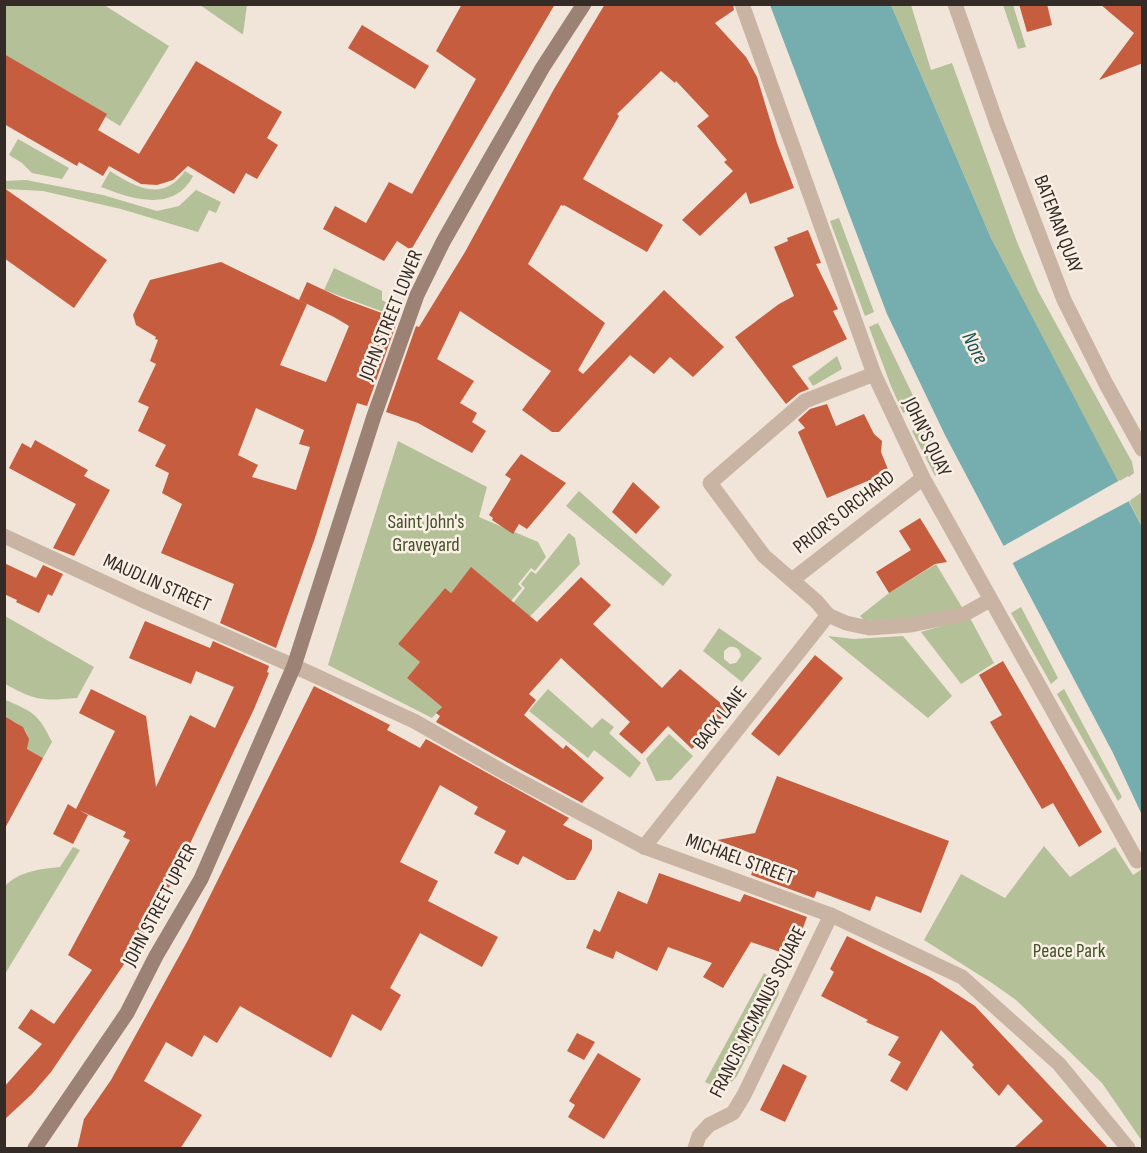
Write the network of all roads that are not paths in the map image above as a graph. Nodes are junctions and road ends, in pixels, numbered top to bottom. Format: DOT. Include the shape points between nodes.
graph roads {
  1 [pos="584,4"];
  2 [pos="741,4"];
  3 [pos="956,4"];
  4 [pos="874,374"];
  5 [pos="1143,449"];
  6 [pos="923,478"];
  7 [pos="4,536"];
  8 [pos="792,580"];
  9 [pos="990,600"];
  10 [pos="828,615"];
  11 [pos="294,666"];
  12 [pos="644,847"];
  13 [pos="1137,861"];
  14 [pos="831,915"];
  15 [pos="35,1149"];
  16 [pos="694,1149"];
  17 [pos="1128,1149"];
  1 -- 11 [label="main road, JOHN STREET LOWER" via="494,152 417,295"];
  2 -- 4 [label="street, JOHN'S QUAY"];
  3 -- 5 [label="street, BATEMAN QUAY" via="1064,300"];
  4 -- 6 [label="street, JOHN'S QUAY"];
  4 -- 8 [label="street, PRIOR'S ORCHARD" via="805,401 710,483 764,556"];
  6 -- 8 [label="street, PRIOR'S ORCHARD"];
  6 -- 9 [label="street, JOHN'S QUAY"];
  7 -- 11 [label="street, MAUDLIN STREET"];
  8 -- 10 [label="street, PRIOR'S ORCHARD"];
  9 -- 10 [label="street, PRIOR'S ORCHARD" via="965,614 910,625 869,628"];
  9 -- 13 [label="street, JOHN'S QUAY"];
  10 -- 12 [label="street, BACK LANE"];
  11 -- 12 [label="street, MICHAEL STREET" via="414,721"];
  11 -- 15 [label="main road, JOHN STREET UPPER" via="201,879 127,1013"];
  12 -- 14 [label="street, MICHAEL STREET"];
  14 -- 16 [label="street, FRANCIS MCMANUS SQUARE" via="744,1095 733,1113 704,1130"];
  14 -- 17 [label="street, MICHAEL STREET" via="962,977 1059,1064"];
}
